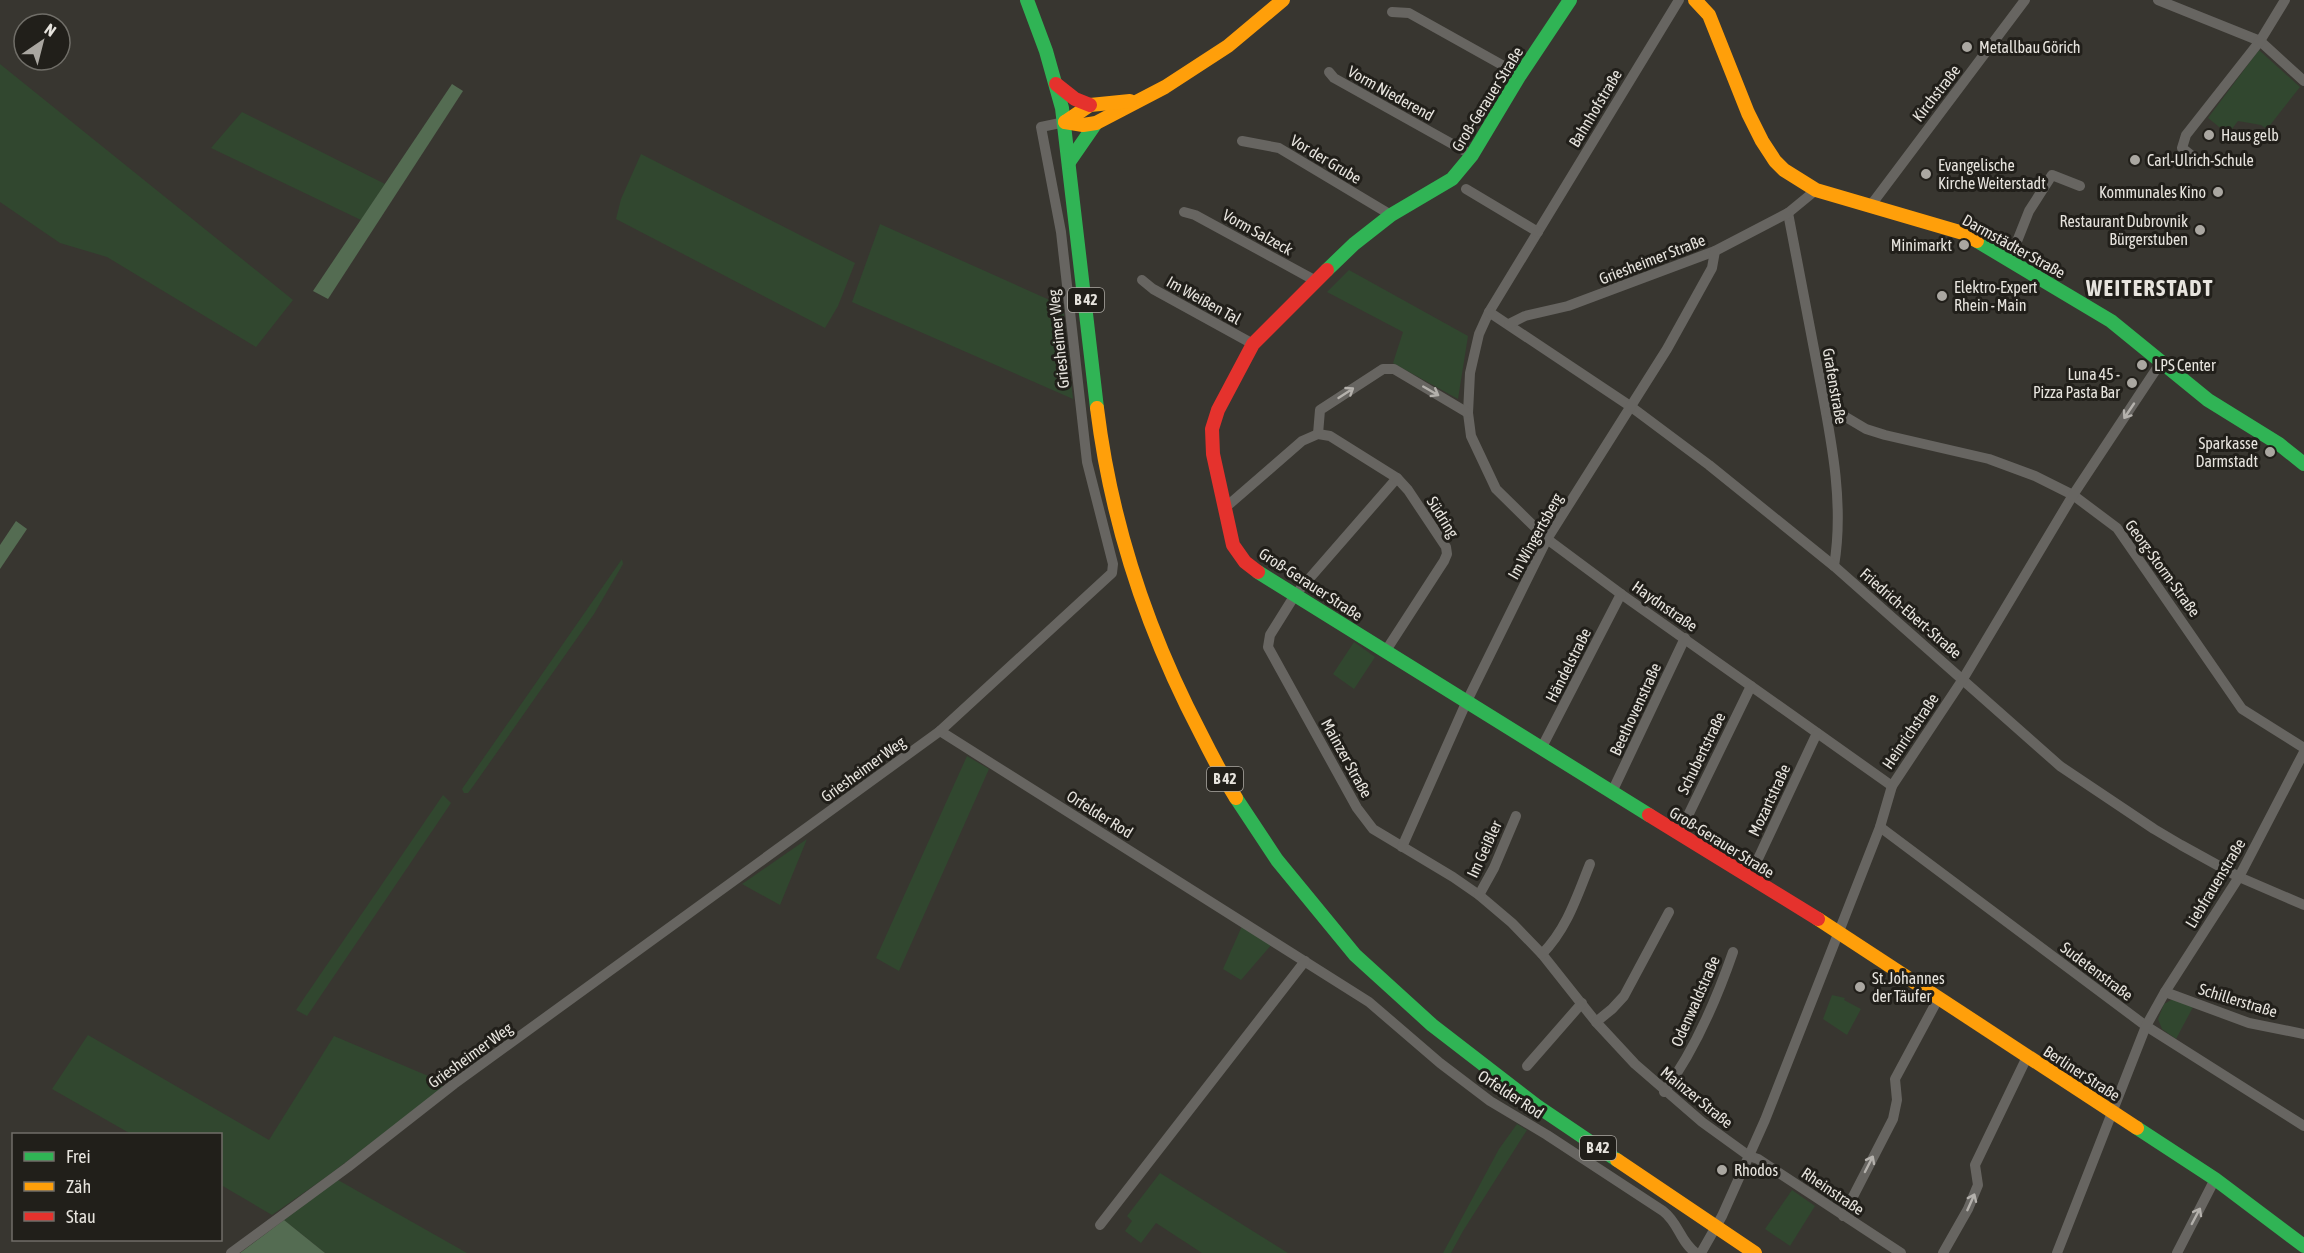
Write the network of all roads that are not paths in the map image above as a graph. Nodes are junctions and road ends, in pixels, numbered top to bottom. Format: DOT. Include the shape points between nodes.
graph roads {
  1 [pos="1027,0"];
  2 [pos="1283,0"];
  3 [pos="1570,0"];
  4 [pos="1678,0"];
  5 [pos="1695,0"];
  6 [pos="2025,0"];
  7 [pos="2158,0"];
  8 [pos="2285,0"];
  9 [pos="1392,12"];
  10 [pos="2260,41"];
  11 [pos="1329,72"];
  12 [pos="1520,75"];
  13 [pos="2304,81"];
  14 [pos="1056,84"];
  15 [pos="1136,100"];
  16 [pos="1090,105"];
  17 [pos="1065,122"];
  18 [pos="1096,123"];
  19 [pos="1242,141"];
  20 [pos="1472,155"];
  21 [pos="1069,162"];
  22 [pos="2201,163"];
  23 [pos="2080,186"];
  24 [pos="1466,189"];
  25 [pos="1816,190"];
  26 [pos="1870,205"];
  27 [pos="1184,212"];
  28 [pos="1788,213"];
  29 [pos="1391,215"];
  30 [pos="1538,232"];
  31 [pos="1715,251"];
  32 [pos="2010,259"];
  33 [pos="1142,280"];
  34 [pos="1316,281"];
  35 [pos="1489,312"];
  36 [pos="1509,324"];
  37 [pos="1253,344"];
  38 [pos="2161,362"];
  39 [pos="1630,406"];
  40 [pos="1826,412"];
  41 [pos="1468,413"];
  42 [pos="1318,434"];
  43 [pos="2302,457"];
  44 [pos="1397,478"];
  45 [pos="2073,495"];
  46 [pos="1226,507"];
  47 [pos="1547,539"];
  48 [pos="1834,566"];
  49 [pos="1621,594"];
  50 [pos="1295,595"];
  51 [pos="1685,638"];
  52 [pos="1385,652"];
  53 [pos="1963,679"];
  54 [pos="1751,686"];
  55 [pos="1466,703"];
  56 [pos="940,731"];
  57 [pos="1817,733"];
  58 [pos="1541,748"];
  59 [pos="2304,750"];
  60 [pos="1892,786"];
  61 [pos="1612,792"];
  62 [pos="1516,816"];
  63 [pos="1880,827"];
  64 [pos="1679,834"];
  65 [pos="1402,847"];
  66 [pos="1590,864"];
  67 [pos="2239,877"];
  68 [pos="1749,879"];
  69 [pos="1479,895"];
  70 [pos="2304,904"];
  71 [pos="1668,912"];
  72 [pos="1838,932"];
  73 [pos="1733,952"];
  74 [pos="1542,954"];
  75 [pos="1305,961"];
  76 [pos="2164,992"];
  77 [pos="1938,999"];
  78 [pos="1582,1003"];
  79 [pos="1596,1022"];
  80 [pos="2146,1026"];
  81 [pos="2304,1034"];
  82 [pos="2027,1056"];
  83 [pos="1527,1066"];
  84 [pos="1664,1092"];
  85 [pos="2113,1113"];
  86 [pos="2304,1126"];
  87 [pos="1749,1156"];
  88 [pos="2215,1179"];
  89 [pos="1842,1216"];
  90 [pos="1719,1222"];
  91 [pos="1100,1225"];
  92 [pos="2299,1247"];
  93 [pos="231,1253"];
  94 [pos="1696,1253"];
  95 [pos="1701,1253"];
  96 [pos="1755,1253"];
  97 [pos="1901,1253"];
  98 [pos="1943,1253"];
  99 [pos="2057,1253"];
  100 [pos="2177,1253"];
  1 -- 14 [label="street, B 42"];
  2 -- 15 [label="street" via="1206,62"];
  3 -- 12 [label="street, Groß-Gerauer Straße"];
  4 -- 30 [label="street, Bahnhofstraße"];
  5 -- 25 [label="street, Darmstädter Straße" via="1709,15 1748,113 1779,166"];
  6 -- 26 [label="street, Kirchstraße"];
  7 -- 10 [label="street"];
  8 -- 10 [label="street"];
  9 -- 12 [label="street" via="1409,13"];
  10 -- 13 [label="street"];
  10 -- 22 [label="street" via="2186,135 2182,147"];
  11 -- 20 [label="street, Vorm Niederend"];
  12 -- 20 [label="street, Groß-Gerauer Straße"];
  14 -- 16 [label="street"];
  14 -- 17 [label="street, B 42"];
  15 -- 16 [label="street"];
  15 -- 18 [label="street"];
  16 -- 17 [label="street"];
  17 -- 18 [label="street"];
  17 -- 21 [label="street, B 42"];
  17 -- 56 [label="street, Griesheimer Weg" via="1041,127 1061,232 1087,462 1112,573"];
  18 -- 21 [label="street"];
  19 -- 29 [label="street, Vor der Grube" via="1279,148"];
  20 -- 29 [label="street, Groß-Gerauer Straße" via="1452,179"];
  21 -- 90 [label="street, B 42" via="1100,430 1118,520 1138,590 1174,682 1226,782 1277,860 1355,955 1432,1025 1537,1106"];
  23 -- 32 [label="street" via="2052,174 2029,211"];
  24 -- 30 [label="street"];
  25 -- 26 [label="street, Darmstädter Straße"];
  25 -- 28 [label="street, Griesheimer Straße"];
  26 -- 32 [label="street, Darmstädter Straße" via="1963,233"];
  27 -- 34 [label="street, Vorm Salzeck"];
  28 -- 31 [label="street, Griesheimer Straße"];
  28 -- 40 [label="street, Grafenstraße"];
  29 -- 34 [label="street, Groß-Gerauer Straße"];
  30 -- 35 [label="street, Bahnhofstraße"];
  31 -- 36 [label="street, Griesheimer Straße"];
  31 -- 39 [label="street, Im Wingertsberg" via="1712,268"];
  32 -- 38 [label="street, Darmstädter Straße" via="2111,321"];
  33 -- 37 [label="street, Im Weißen Tal"];
  34 -- 37 [label="street, Groß-Gerauer Straße"];
  35 -- 36 [label="street"];
  35 -- 41 [label="street, Haydnstraße" via="1479,334 1470,373"];
  36 -- 39 [label="street, Friedrich-Ebert-Straße"];
  37 -- 46 [label="street, Groß-Gerauer Straße" via="1212,429 1213,453"];
  38 -- 43 [label="street, Darmstädter Straße" via="2208,400"];
  38 -- 45 [label="street, Heinrichstraße, one-way"];
  39 -- 47 [label="street, Im Wingertsberg"];
  39 -- 48 [label="street, Friedrich-Ebert-Straße"];
  40 -- 45 [label="street, Georg-Storm-Straße" via="1885,435 1989,459"];
  40 -- 48 [label="street, Grafenstraße" via="1838,506"];
  42 -- 41 [label="street, one-way" via="1320,410 1383,369 1394,369"];
  41 -- 47 [label="street, Haydnstraße" via="1472,436 1496,489"];
  42 -- 44 [label="street, Südring" via="1330,436"];
  42 -- 46 [label="street" via="1302,441"];
  44 -- 50 [label="street, Mainzer Straße"];
  44 -- 52 [label="street, Südring" via="1446,547 1447,554"];
  45 -- 53 [label="street, Heinrichstraße"];
  45 -- 59 [label="street, Georg-Storm-Straße" via="2117,528 2242,709"];
  46 -- 50 [label="street, Groß-Gerauer Straße" via="1233,546 1245,562"];
  47 -- 49 [label="street, Haydnstraße"];
  47 -- 55 [label="street, Im Wingertsberg"];
  48 -- 53 [label="street, Friedrich-Ebert-Straße"];
  49 -- 51 [label="street, Haydnstraße"];
  49 -- 58 [label="street, Händelstraße"];
  50 -- 52 [label="street, Groß-Gerauer Straße"];
  50 -- 65 [label="street, Mainzer Straße" via="1270,635 1268,646 1357,808 1373,829"];
  51 -- 54 [label="street, Haydnstraße"];
  51 -- 61 [label="street, Beethovenstraße"];
  52 -- 55 [label="street, Groß-Gerauer Straße"];
  53 -- 60 [label="street, Heinrichstraße"];
  53 -- 67 [label="street, Friedrich-Ebert-Straße" via="2062,768 2154,829"];
  54 -- 57 [label="street, Haydnstraße"];
  54 -- 64 [label="street, Schubertstraße"];
  55 -- 58 [label="street, Groß-Gerauer Straße"];
  55 -- 65 [label="street, Im Wingertsberg"];
  56 -- 75 [label="street, Orfelder Rod"];
  56 -- 93 [label="street, Griesheimer Weg" via="453,1084"];
  57 -- 60 [label="street, Haydnstraße"];
  57 -- 68 [label="street, Mozartstraße"];
  58 -- 61 [label="street, Groß-Gerauer Straße"];
  59 -- 67 [label="street, Liebfrauenstraße"];
  60 -- 63 [label="street, Heinrichstraße"];
  61 -- 64 [label="street, Groß-Gerauer Straße"];
  62 -- 69 [label="street, Im Geißler"];
  63 -- 72 [label="street, Heinrichstraße"];
  63 -- 80 [label="street, Sudetenstraße"];
  64 -- 68 [label="street, Groß-Gerauer Straße"];
  65 -- 69 [label="street, Mainzer Straße"];
  66 -- 74 [label="street" via="1565,925"];
  67 -- 70 [label="street, Friedrich-Ebert-Straße"];
  67 -- 76 [label="street, Liebfrauenstraße"];
  68 -- 72 [label="street, Groß-Gerauer Straße"];
  69 -- 74 [label="street, Mainzer Straße"];
  71 -- 79 [label="street" via="1624,996"];
  72 -- 77 [label="street, Berliner Straße"];
  72 -- 87 [label="street, Heinrichstraße"];
  73 -- 84 [label="street, Odenwaldstraße" via="1682,1067"];
  74 -- 78 [label="street, Mainzer Straße"];
  75 -- 91 [label="street"];
  75 -- 94 [label="street, Orfelder Rod" via="1369,1002 1496,1105 1663,1211 1674,1221 1684,1243"];
  76 -- 80 [label="street, Liebfrauenstraße"];
  76 -- 81 [label="street, Schillerstraße" via="2249,1023"];
  77 -- 82 [label="street, Berliner Straße"];
  89 -- 77 [label="street, one-way" via="1893,1119 1897,1100 1895,1079"];
  78 -- 79 [label="street, Mainzer Straße"];
  78 -- 83 [label="street"];
  79 -- 84 [label="street, Mainzer Straße"];
  80 -- 85 [label="street, Liebfrauenstraße"];
  80 -- 86 [label="street, Sudetenstraße"];
  82 -- 85 [label="street, Berliner Straße"];
  98 -- 82 [label="street, one-way" via="1975,1193 1975,1165"];
  84 -- 87 [label="street, Mainzer Straße"];
  85 -- 88 [label="street, Berliner Straße"];
  85 -- 99 [label="street, Liebfrauenstraße"];
  87 -- 89 [label="street, Rheinstraße"];
  87 -- 90 [label="street, Heinrichstraße"];
  88 -- 92 [label="street, Berliner Straße"];
  100 -- 88 [label="street, one-way"];
  89 -- 97 [label="street, Rheinstraße"];
  90 -- 95 [label="street"];
  90 -- 96 [label="street, B 42"];
}
